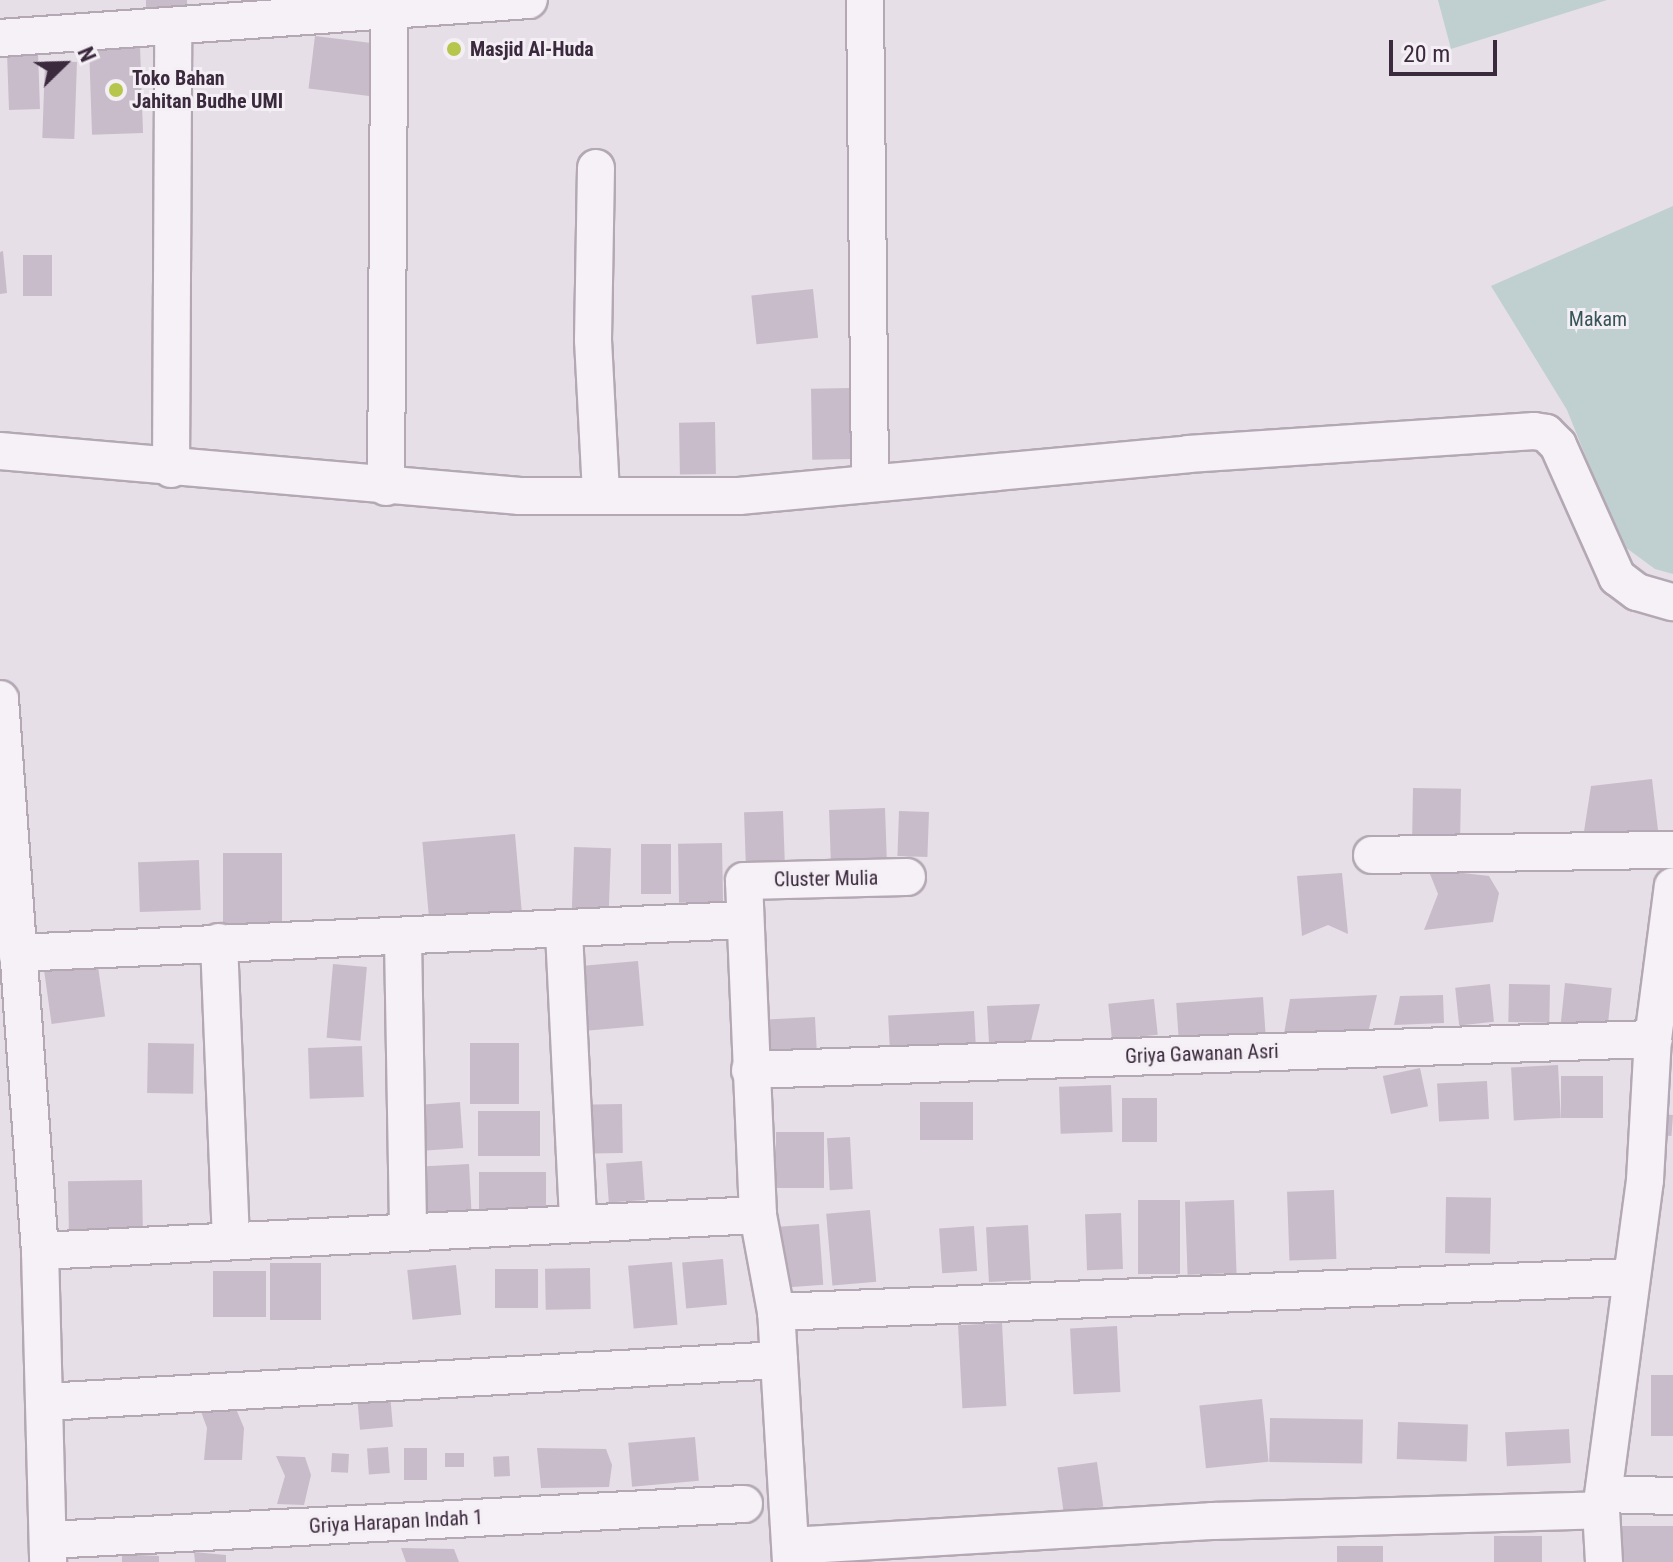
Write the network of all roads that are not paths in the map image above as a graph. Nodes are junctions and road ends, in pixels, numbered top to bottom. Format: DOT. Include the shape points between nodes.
graph roads {
  1 [pos="529,0"];
  2 [pos="865,0"];
  3 [pos="435,3"];
  4 [pos="289,8"];
  5 [pos="389,9"];
  6 [pos="151,19"];
  7 [pos="0,38"];
  8 [pos="596,168"];
  9 [pos="0,451"];
  10 [pos="171,469"];
  11 [pos="870,481"];
  12 [pos="386,487"];
  13 [pos="601,494"];
  14 [pos="1673,602"];
  15 [pos="0,699"];
  16 [pos="4,803"];
  17 [pos="1673,850"];
  18 [pos="1372,855"];
  19 [pos="907,877"];
  20 [pos="1673,886"];
  21 [pos="744,920"];
  22 [pos="564,932"];
  23 [pos="403,939"];
  24 [pos="219,942"];
  25 [pos="17,953"];
  26 [pos="1653,1039"];
  27 [pos="750,1070"];
  28 [pos="15,1155"];
  29 [pos="1659,1180"];
  30 [pos="758,1215"];
  31 [pos="578,1223"];
  32 [pos="408,1230"];
  33 [pos="231,1237"];
  34 [pos="40,1251"];
  35 [pos="1629,1277"];
  36 [pos="776,1312"];
  37 [pos="779,1360"];
  38 [pos="44,1402"];
  39 [pos="1673,1496"];
  40 [pos="1603,1502"];
  41 [pos="744,1504"];
  42 [pos="48,1551"];
  43 [pos="791,1554"];
  44 [pos="1604,1562"];
  1 -- 3 [label="street"];
  2 -- 11 [label="street"];
  3 -- 5 [label="street"];
  4 -- 5 [label="street"];
  4 -- 6 [label="street"];
  5 -- 12 [label="street"];
  6 -- 7 [label="street"];
  6 -- 10 [label="street"];
  8 -- 13 [label="street" via="593,340"];
  9 -- 10 [label="street"];
  10 -- 12 [label="street"];
  11 -- 13 [label="street" via="739,496"];
  11 -- 14 [label="street" via="1534,431 1546,433 1558,445 1617,577 1637,592"];
  12 -- 13 [label="street" via="520,496"];
  15 -- 16 [label="street"];
  16 -- 25 [label="street"];
  17 -- 18 [label="street"];
  19 -- 21 [label="street, Cluster Mulia" via="744,881"];
  20 -- 26 [label="street"];
  21 -- 22 [label="street"];
  21 -- 27 [label="street"];
  22 -- 23 [label="street"];
  22 -- 31 [label="street"];
  23 -- 24 [label="street"];
  23 -- 32 [label="street"];
  24 -- 25 [label="street"];
  24 -- 33 [label="street"];
  25 -- 28 [label="street"];
  26 -- 27 [label="street, Griya Gawanan Asri"];
  26 -- 29 [label="street"];
  27 -- 30 [label="street"];
  28 -- 34 [label="street"];
  29 -- 35 [label="street"];
  30 -- 31 [label="street"];
  30 -- 36 [label="street"];
  31 -- 32 [label="street"];
  32 -- 33 [label="street"];
  33 -- 34 [label="street"];
  34 -- 38 [label="street"];
  35 -- 36 [label="street"];
  35 -- 40 [label="street"];
  36 -- 37 [label="street"];
  37 -- 38 [label="street"];
  37 -- 43 [label="street"];
  38 -- 42 [label="street"];
  39 -- 40 [label="street"];
  40 -- 43 [label="street" via="1228,1520"];
  40 -- 44 [label="street"];
  41 -- 42 [label="street, Griya Harapan Indah 1"];
}
